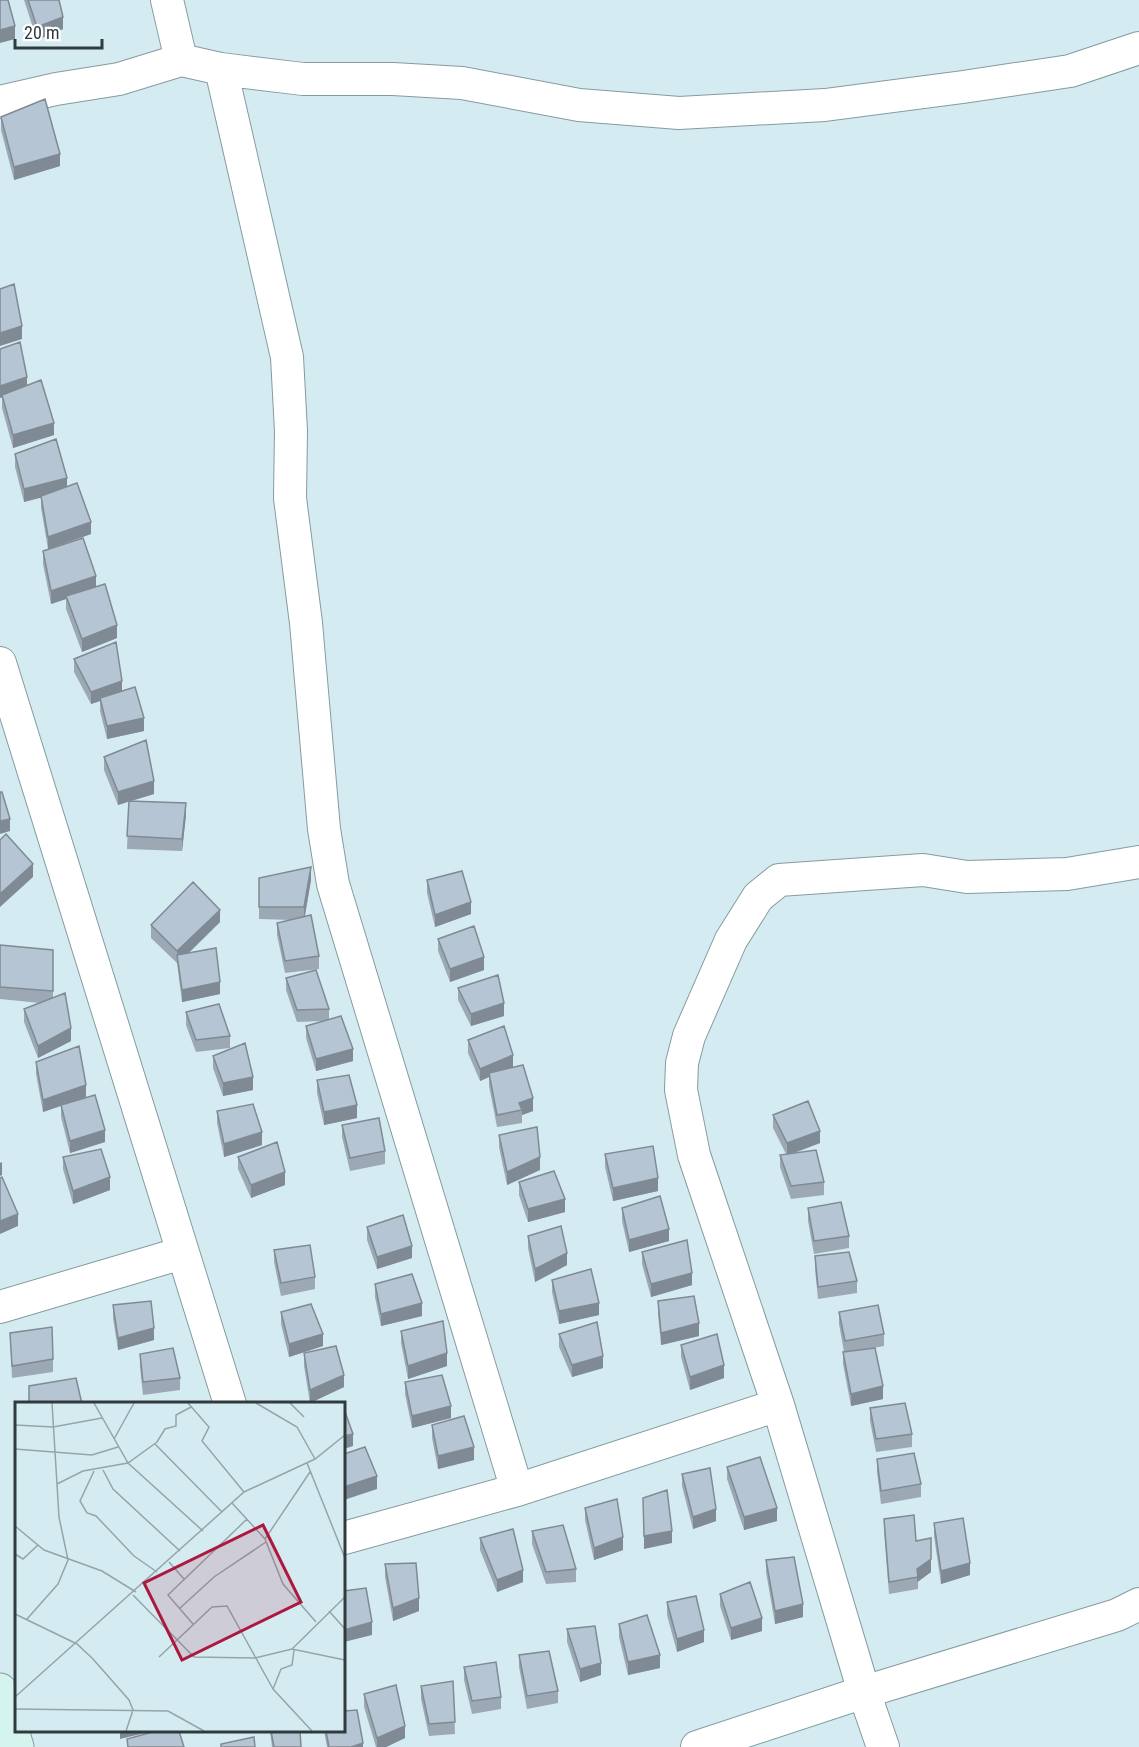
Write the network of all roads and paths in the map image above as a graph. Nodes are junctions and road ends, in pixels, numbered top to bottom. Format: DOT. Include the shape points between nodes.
graph roads {
  1 [pos="167,0"];
  2 [pos="1139,48"];
  3 [pos="181,60"];
  4 [pos="221,69"];
  5 [pos="0,102"];
  6 [pos="0,663"];
  7 [pos="1139,862"];
  8 [pos="182,1253"];
  9 [pos="0,1307"];
  10 [pos="229,1402"];
  11 [pos="778,1405"];
  12 [pos="517,1490"];
  13 [pos="345,1538"];
  14 [pos="1139,1604"];
  15 [pos="0,1690"];
  16 [pos="864,1692"];
  17 [pos="17,1747"];
  18 [pos="697,1747"];
  19 [pos="883,1747"];
  1 -- 3 [label="street"];
  2 -- 4 [label="street" via="1070,71 963,87 825,105 679,113 579,105 462,83 303,79"];
  3 -- 4 [label="street"];
  3 -- 5 [label="street" via="119,79"];
  4 -- 12 [label="street" via="287,357 290,498 333,884"];
  6 -- 8 [label="street"];
  7 -- 11 [label="street" via="1067,874 967,876 923,870 779,880 758,897 731,940 689,1036 681,1090 694,1155"];
  8 -- 9 [label="street"];
  8 -- 10 [label="street"];
  11 -- 12 [label="street"];
  11 -- 16 [label="street"];
  12 -- 13 [label="street"];
  14 -- 16 [label="street" via="1117,1615"];
  15 -- 17 [label="street"];
  16 -- 18 [label="street"];
  16 -- 19 [label="street"];
}
